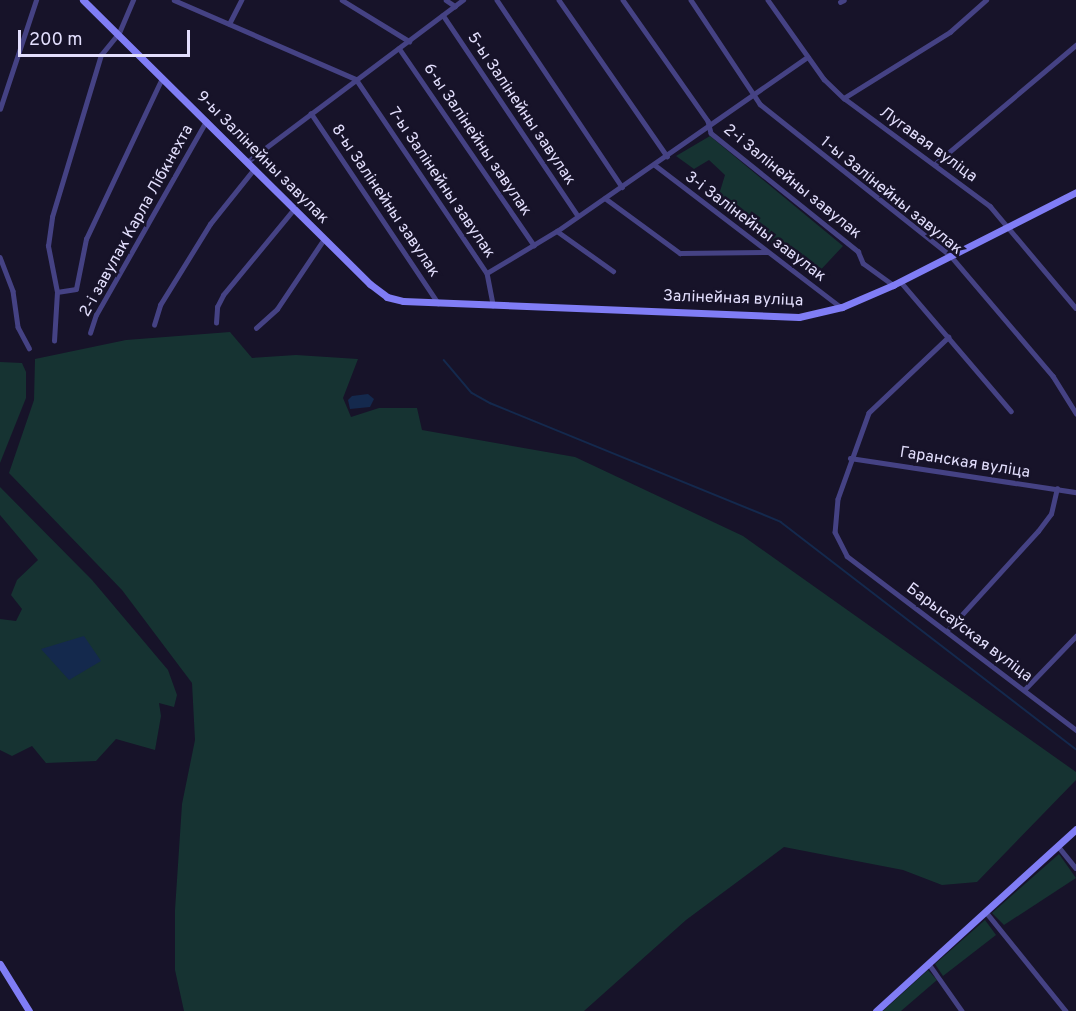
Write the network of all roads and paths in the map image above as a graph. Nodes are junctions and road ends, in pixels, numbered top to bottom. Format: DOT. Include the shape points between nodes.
graph roads {
  1 [pos="36,0"];
  2 [pos="83,0"];
  3 [pos="133,0"];
  4 [pos="174,0"];
  5 [pos="241,0"];
  6 [pos="342,0"];
  7 [pos="446,0"];
  8 [pos="463,0"];
  9 [pos="496,0"];
  10 [pos="559,0"];
  11 [pos="623,0"];
  12 [pos="691,0"];
  13 [pos="768,0"];
  14 [pos="986,0"];
  15 [pos="455,6"];
  16 [pos="443,15"];
  17 [pos="229,24"];
  18 [pos="119,33"];
  19 [pos="409,41"];
  20 [pos="1076,45"];
  21 [pos="399,48"];
  22 [pos="807,57"];
  23 [pos="163,78"];
  24 [pos="356,79"];
  25 [pos="755,96"];
  26 [pos="844,98"];
  27 [pos="0,109"];
  28 [pos="312,113"];
  29 [pos="206,121"];
  30 [pos="710,128"];
  31 [pos="667,156"];
  32 [pos="247,162"];
  33 [pos="935,164"];
  34 [pos="655,165"];
  35 [pos="254,169"];
  36 [pos="622,187"];
  37 [pos="1076,192"];
  38 [pos="605,198"];
  39 [pos="294,209"];
  40 [pos="578,216"];
  41 [pos="1007,224"];
  42 [pos="557,231"];
  43 [pos="324,239"];
  44 [pos="534,245"];
  45 [pos="767,252"];
  46 [pos="950,255"];
  47 [pos="0,257"];
  48 [pos="613,271"];
  49 [pos="487,273"];
  50 [pos="896,283"];
  51 [pos="57,292"];
  52 [pos="438,303"];
  53 [pos="493,304"];
  54 [pos="842,308"];
  55 [pos="1076,308"];
  56 [pos="216,323"];
  57 [pos="154,325"];
  58 [pos="256,328"];
  59 [pos="90,333"];
  60 [pos="949,337"];
  61 [pos="54,341"];
  62 [pos="29,348"];
  63 [pos="1011,411"];
  64 [pos="1076,413"];
  65 [pos="850,458"];
  66 [pos="1057,489"];
  67 [pos="1076,492"];
  68 [pos="947,631"];
  69 [pos="1076,636"];
  70 [pos="1024,690"];
  71 [pos="1076,730"];
  72 [pos="1076,829"];
  73 [pos="1058,846"];
  74 [pos="1076,868"];
  75 [pos="986,912"];
  76 [pos="0,964"];
  77 [pos="929,964"];
  78 [pos="29,1011"];
  79 [pos="876,1011"];
  80 [pos="962,1011"];
  81 [pos="1066,1011"];
  1 -- 27 [label="street"];
  2 -- 18 [label="street, 9-ы Залінейны завулак"];
  3 -- 18 [label="street"];
  4 -- 17 [label="street"];
  5 -- 17 [label="street"];
  6 -- 19 [label="street"];
  7 -- 15 [label="street"];
  8 -- 15 [label="street"];
  9 -- 36 [label="street"];
  10 -- 31 [label="street"];
  11 -- 30 [label="street, 2-і Залінейны завулак"];
  12 -- 25 [label="street, 1-ы Залінейны завулак"];
  13 -- 22 [label="street, Лугавая вуліца"];
  14 -- 26 [label="street" via="950,32"];
  15 -- 16 [label="street"];
  16 -- 19 [label="street"];
  16 -- 40 [label="street, 5-ы Залінейны завулак"];
  17 -- 24 [label="street"];
  18 -- 23 [label="street, 9-ы Залінейны завулак"];
  18 -- 51 [label="street" via="101,55 52,217 48,246"];
  19 -- 21 [label="street"];
  20 -- 33 [label="street"];
  21 -- 24 [label="street"];
  21 -- 44 [label="street, 6-ы Залінейны завулак"];
  22 -- 25 [label="street"];
  22 -- 26 [label="street, Лугавая вуліца"];
  23 -- 29 [label="street, 9-ы Залінейны завулак"];
  23 -- 51 [label="street" via="86,239 76,289"];
  24 -- 28 [label="street"];
  24 -- 49 [label="street, 7-ы Залінейны завулак"];
  25 -- 30 [label="street"];
  25 -- 46 [label="street, 1-ы Залінейны завулак" via="802,140"];
  26 -- 33 [label="street, Лугавая вуліца"];
  28 -- 32 [label="street"];
  28 -- 52 [label="street, 8-ы Залінейны завулак"];
  29 -- 32 [label="street, 9-ы Залінейны завулак"];
  29 -- 59 [label="street, 2-і завулак Карла Лібкнехта" via="96,315"];
  30 -- 31 [label="street"];
  30 -- 50 [label="street, 2-і Залінейны завулак" via="711,133 858,251 863,263"];
  31 -- 34 [label="street"];
  32 -- 35 [label="street, 9-ы Залінейны завулак"];
  33 -- 41 [label="street, Лугавая вуліца"];
  34 -- 36 [label="street"];
  34 -- 45 [label="street, 3-і Залінейны завулак"];
  35 -- 39 [label="street, 9-ы Залінейны завулак"];
  35 -- 57 [label="street" via="210,224 160,305"];
  36 -- 38 [label="street"];
  37 -- 41 [label="street, Залінейная вуліца"];
  38 -- 40 [label="street"];
  38 -- 45 [label="street" via="680,253"];
  39 -- 43 [label="street, 9-ы Залінейны завулак"];
  39 -- 56 [label="street" via="224,295 217,308"];
  40 -- 42 [label="street"];
  41 -- 46 [label="street, Залінейная вуліца"];
  41 -- 55 [label="street, Лугавая вуліца"];
  42 -- 44 [label="street"];
  42 -- 48 [label="street"];
  43 -- 52 [label="street, 9-ы Залінейны завулак" via="387,297"];
  43 -- 58 [label="street" via="277,309"];
  44 -- 49 [label="street"];
  45 -- 54 [label="street, 3-і Залінейны завулак"];
  46 -- 50 [label="street, Залінейная вуліца"];
  46 -- 64 [label="street, 1-ы Залінейны завулак" via="1053,376"];
  47 -- 62 [label="street" via="13,291 18,327"];
  49 -- 53 [label="street, 7-ы Залінейны завулак"];
  50 -- 54 [label="street, Залінейная вуліца"];
  50 -- 60 [label="street, 2-і Залінейны завулак"];
  51 -- 61 [label="street"];
  52 -- 53 [label="street, Залінейная вуліца"];
  53 -- 54 [label="street, Залінейная вуліца" via="799,317"];
  60 -- 63 [label="street, 2-і Залінейны завулак"];
  60 -- 65 [label="street" via="869,413"];
  65 -- 66 [label="street, Гаранская вуліца"];
  65 -- 68 [label="street, Барысаўская вуліца" via="838,499 835,531 847,556"];
  66 -- 67 [label="street, Гаранская вуліца"];
  66 -- 68 [label="street" via="1051,514 1038,531"];
  68 -- 70 [label="street, Барысаўская вуліца"];
  69 -- 70 [label="street"];
  70 -- 71 [label="street, Барысаўская вуліца"];
  72 -- 73 [label="street"];
  73 -- 74 [label="street"];
  73 -- 75 [label="street"];
  75 -- 77 [label="street"];
  75 -- 81 [label="street"];
  76 -- 78 [label="street"];
  77 -- 79 [label="street"];
  77 -- 80 [label="street"];
}
